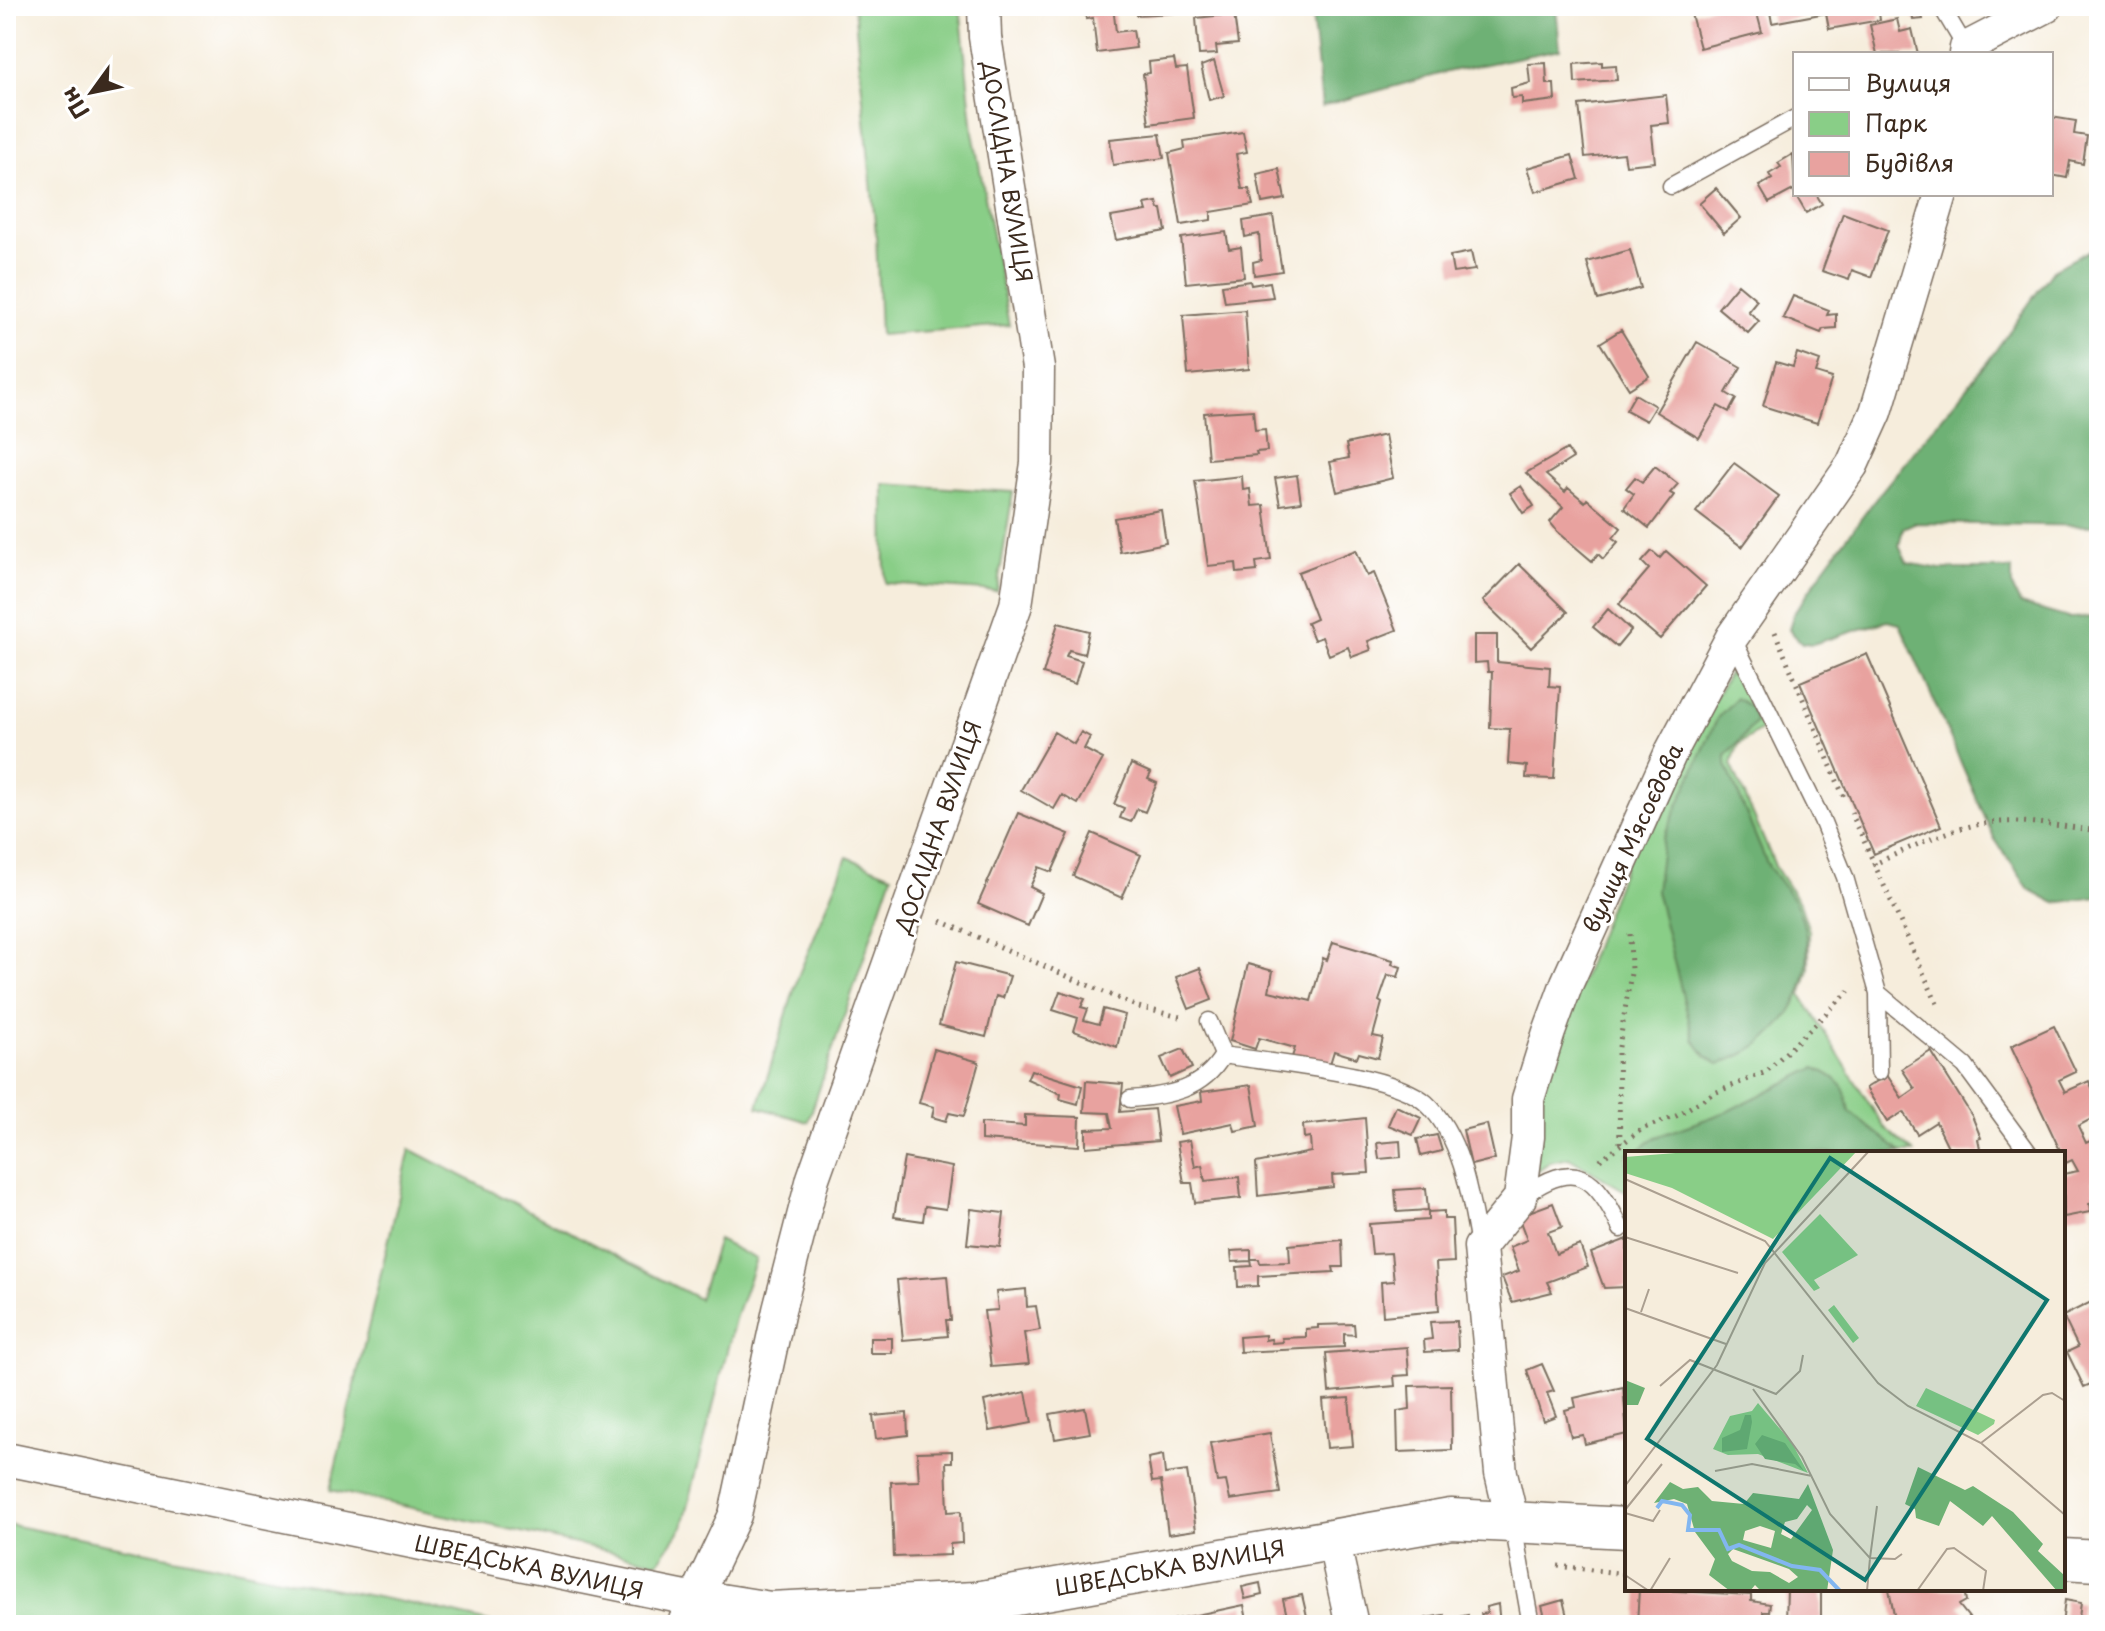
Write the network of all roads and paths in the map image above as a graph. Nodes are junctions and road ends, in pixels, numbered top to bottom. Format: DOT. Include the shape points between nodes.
graph roads {
  1 [pos="984,6"];
  2 [pos="1941,6"];
  3 [pos="2047,6"];
  4 [pos="1961,52"];
  5 [pos="1793,119"];
  6 [pos="1671,186"];
  7 [pos="1940,196"];
  8 [pos="1761,598"];
  9 [pos="1732,637"];
  10 [pos="2099,831"];
  11 [pos="1875,863"];
  12 [pos="1845,877"];
  13 [pos="910,907"];
  14 [pos="1631,927"];
  15 [pos="1872,967"];
  16 [pos="1878,993"];
  17 [pos="1940,1011"];
  18 [pos="1209,1021"];
  19 [pos="1223,1055"];
  20 [pos="1879,1072"];
  21 [pos="1130,1099"];
  22 [pos="1620,1143"];
  23 [pos="2028,1151"];
  24 [pos="1580,1176"];
  25 [pos="1520,1198"];
  26 [pos="1621,1229"];
  27 [pos="1480,1247"];
  28 [pos="6,1459"];
  29 [pos="1512,1520"];
  30 [pos="1625,1528"];
  31 [pos="1333,1539"];
  32 [pos="2065,1559"];
  33 [pos="1520,1561"];
  34 [pos="2099,1561"];
  35 [pos="1625,1574"];
  36 [pos="689,1612"];
  37 [pos="1352,1625"];
  38 [pos="1531,1625"];
  1 -- 13 [label="street, ДОСЛІДНА ВУЛИЦЯ" via="1038,368 1037,463 1016,605"];
  2 -- 4 [label="lane"];
  3 -- 4 [label="street"];
  5 -- 6 [label="lane"];
  7 -- 8 [label="street, вулиця Мʼясоєдова" via="1876,412 1852,465"];
  8 -- 9 [label="street, вулиця Мʼясоєдова"];
  8 -- 11 [label="path"];
  9 -- 12 [label="lane"];
  9 -- 25 [label="street, вулиця Мʼясоєдова" via="1665,765 1567,983 1528,1099"];
  10 -- 11 [label="path" via="1978,824"];
  11 -- 12 [label="path"];
  11 -- 17 [label="path"];
  12 -- 15 [label="lane"];
  13 -- 18 [label="path" via="1138,1007"];
  13 -- 36 [label="street, ДОСЛІДНА ВУЛИЦЯ" via="813,1178 735,1515"];
  14 -- 22 [label="path" via="1631,973 1618,1053"];
  15 -- 16 [label="lane"];
  15 -- 22 [label="path" via="1766,1072"];
  16 -- 20 [label="lane"];
  16 -- 23 [label="lane" via="1965,1066"];
  18 -- 19 [label="lane"];
  19 -- 21 [label="lane" via="1213,1073 1189,1089"];
  19 -- 27 [label="lane" via="1374,1082 1412,1093 1426,1103 1454,1147"];
  22 -- 24 [label="path"];
  24 -- 25 [label="lane" via="1552,1178"];
  24 -- 26 [label="lane" via="1602,1191"];
  25 -- 27 [label="street"];
  27 -- 29 [label="street" via="1499,1459"];
  28 -- 36 [label="street, ШВЕДСЬКА ВУЛИЦЯ"];
  29 -- 30 [label="street, ШВЕДСЬКА ВУЛИЦЯ"];
  29 -- 31 [label="street, ШВЕДСЬКА ВУЛИЦЯ" via="1451,1519"];
  29 -- 33 [label="lane"];
  31 -- 36 [label="street, ШВЕДСЬКА ВУЛИЦЯ" via="976,1602"];
  31 -- 37 [label="street"];
  32 -- 34 [label="street"];
  33 -- 35 [label="path"];
  33 -- 38 [label="lane"];
}
